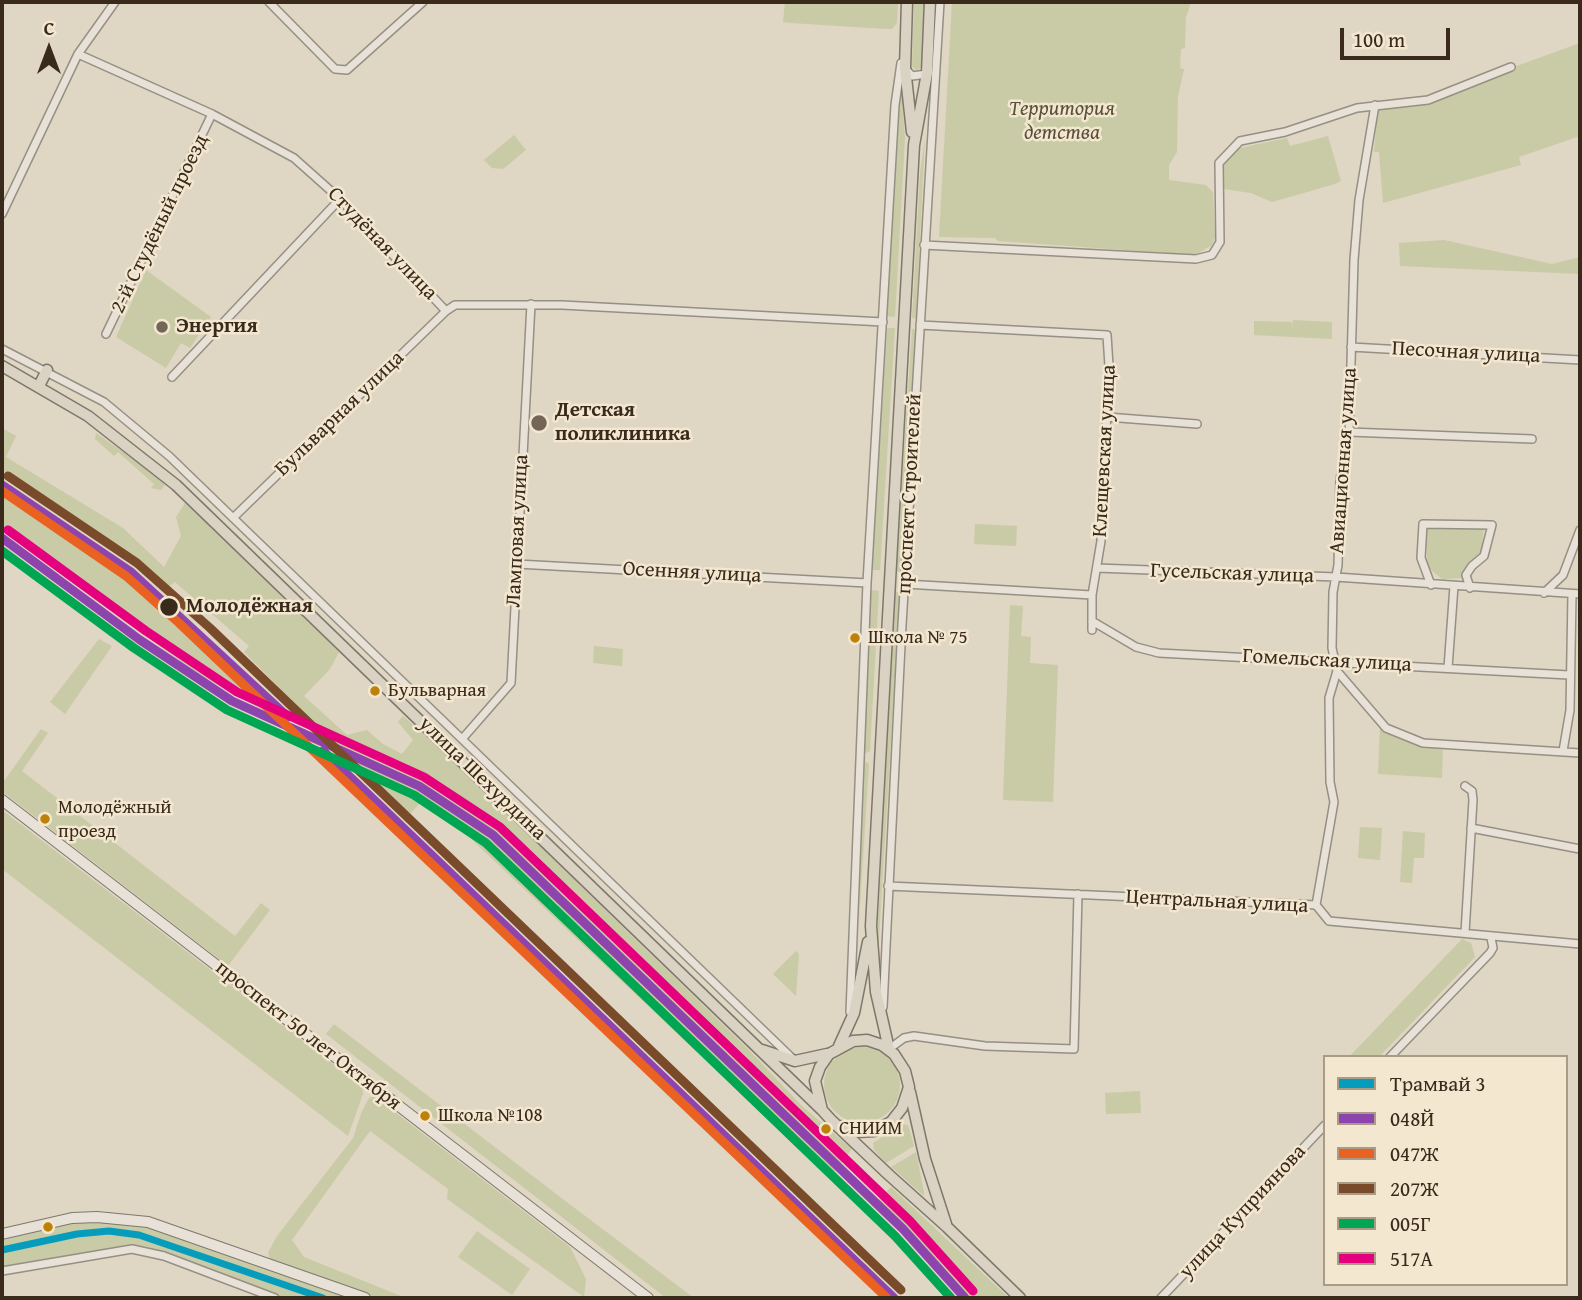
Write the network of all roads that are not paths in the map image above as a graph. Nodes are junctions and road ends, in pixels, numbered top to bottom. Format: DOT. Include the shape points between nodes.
graph roads {
  1 [pos="115,2"];
  2 [pos="270,2"];
  3 [pos="423,2"];
  4 [pos="907,2"];
  5 [pos="930,2"];
  6 [pos="940,2"];
  7 [pos="905,39"];
  8 [pos="78,54"];
  9 [pos="1511,67"];
  10 [pos="905,68"];
  11 [pos="932,74"];
  12 [pos="1375,105"];
  13 [pos="212,114"];
  14 [pos="914,145"];
  15 [pos="340,199"];
  16 [pos="2,214"];
  17 [pos="925,245"];
  18 [pos="531,304"];
  19 [pos="446,311"];
  20 [pos="883,322"];
  21 [pos="920,325"];
  22 [pos="106,334"];
  23 [pos="1351,347"];
  24 [pos="2,349"];
  25 [pos="1580,360"];
  26 [pos="2,366"];
  27 [pos="47,370"];
  28 [pos="172,377"];
  29 [pos="39,386"];
  30 [pos="1107,417"];
  31 [pos="1196,424"];
  32 [pos="1349,432"];
  33 [pos="1532,439"];
  34 [pos="234,517"];
  35 [pos="1580,530"];
  36 [pos="517,564"];
  37 [pos="1097,568"];
  38 [pos="1336,577"];
  39 [pos="867,583"];
  40 [pos="905,583"];
  41 [pos="1431,586"];
  42 [pos="1454,586"];
  43 [pos="1470,588"];
  44 [pos="1544,593"];
  45 [pos="1576,594"];
  46 [pos="1092,595"];
  47 [pos="1333,662"];
  48 [pos="1448,668"];
  49 [pos="1337,671"];
  50 [pos="1569,675"];
  51 [pos="463,738"];
  52 [pos="1563,751"];
  53 [pos="1580,752"];
  54 [pos="1465,786"];
  55 [pos="2,800"];
  56 [pos="1471,828"];
  57 [pos="1580,849"];
  58 [pos="888,886"];
  59 [pos="1078,894"];
  60 [pos="1316,905"];
  61 [pos="871,926"];
  62 [pos="1465,933"];
  63 [pos="1491,938"];
  64 [pos="1580,944"];
  65 [pos="850,1023"];
  66 [pos="882,1029"];
  67 [pos="839,1046"];
  68 [pos="757,1047"];
  69 [pos="889,1049"];
  70 [pos="828,1054"];
  71 [pos="1392,1055"];
  72 [pos="795,1061"];
  73 [pos="909,1087"];
  74 [pos="822,1110"];
  75 [pos="839,1126"];
  76 [pos="1323,1127"];
  77 [pos="947,1227"];
  78 [pos="2,1234"];
  79 [pos="2,1271"];
  80 [pos="275,1298"];
  81 [pos="365,1298"];
  82 [pos="648,1298"];
  83 [pos="1020,1298"];
  84 [pos="1161,1298"];
  1 -- 8 [label="street"];
  2 -- 3 [label="street" via="335,69 347,70"];
  4 -- 7 [label="main road, проспект Строителей"];
  5 -- 11 [label="main road, проспект Строителей"];
  6 -- 11 [label="street, проспект Строителей"];
  7 -- 10 [label="main road, проспект Строителей"];
  7 -- 20 [label="street, проспект Строителей" via="895,105"];
  8 -- 13 [label="street, Студёная улица"];
  8 -- 16 [label="street"];
  9 -- 12 [label="street" via="1428,100"];
  10 -- 11 [label="street" via="912,76"];
  10 -- 14 [label="main road, проспект Строителей"];
  11 -- 14 [label="main road, проспект Строителей"];
  11 -- 17 [label="street, проспект Строителей"];
  12 -- 17 [label="street" via="1240,141 1219,163 1220,242 1212,255 1196,259"];
  12 -- 23 [label="street, Авиационная улица" via="1359,200"];
  13 -- 15 [label="street, Студёная улица" via="294,158"];
  13 -- 22 [label="street, 2-й Студёный проезд"];
  14 -- 61 [label="main road, проспект Строителей"];
  15 -- 19 [label="street, Студёная улица"];
  15 -- 28 [label="street"];
  17 -- 21 [label="street, проспект Строителей"];
  18 -- 19 [label="street, Студёная улица" via="455,305"];
  18 -- 20 [label="street, Студёная улица"];
  18 -- 36 [label="street, Ламповая улица"];
  19 -- 34 [label="street, Бульварная улица"];
  20 -- 39 [label="street, проспект Строителей"];
  21 -- 30 [label="street, Клещевская улица" via="1107,335"];
  21 -- 40 [label="street, проспект Строителей"];
  23 -- 25 [label="street, Песочная улица"];
  23 -- 32 [label="street, Авиационная улица"];
  24 -- 27 [label="street"];
  26 -- 29 [label="main road, улица Шехурдина"];
  27 -- 29 [label="main road"];
  27 -- 34 [label="street" via="104,402"];
  29 -- 68 [label="main road, улица Шехурдина" via="127,444 176,485"];
  30 -- 31 [label="street"];
  30 -- 37 [label="street, Клещевская улица"];
  32 -- 33 [label="street"];
  32 -- 38 [label="street, Авиационная улица" via="1340,480"];
  34 -- 51 [label="street"];
  35 -- 44 [label="street" via="1563,575"];
  36 -- 39 [label="street, Осенняя улица"];
  36 -- 51 [label="street, Ламповая улица" via="511,683"];
  37 -- 38 [label="street, Гусельская улица"];
  37 -- 46 [label="street"];
  38 -- 41 [label="street, Гусельская улица"];
  38 -- 47 [label="street, Авиационная улица"];
  39 -- 65 [label="street, проспект Строителей"];
  40 -- 46 [label="street"];
  40 -- 58 [label="street, проспект Строителей"];
  41 -- 42 [label="street, Гусельская улица"];
  41 -- 43 [label="street" via="1421,558 1423,523 1492,525 1484,556 1466,575"];
  42 -- 43 [label="street, Гусельская улица"];
  42 -- 48 [label="street"];
  43 -- 44 [label="street, Гусельская улица"];
  44 -- 45 [label="street, Гусельская улица"];
  45 -- 50 [label="street"];
  46 -- 47 [label="street, Гомельская улица" via="1092,626 1136,647 1159,653"];
  47 -- 48 [label="street, Гомельская улица"];
  47 -- 49 [label="street"];
  48 -- 50 [label="street, Гомельская улица"];
  49 -- 52 [label="street" via="1386,728 1423,743"];
  49 -- 60 [label="street" via="1329,698 1334,802"];
  50 -- 52 [label="street" via="1570,710"];
  51 -- 72 [label="street"];
  52 -- 53 [label="street"];
  54 -- 56 [label="street" via="1472,791"];
  55 -- 82 [label="main road, проспект 50 лет Октября"];
  56 -- 57 [label="street"];
  56 -- 62 [label="street"];
  58 -- 59 [label="street, Центральная улица"];
  58 -- 66 [label="street, проспект Строителей"];
  59 -- 60 [label="street, Центральная улица"];
  59 -- 69 [label="street" via="1074,1049 985,1046 914,1036"];
  60 -- 62 [label="street, Центральная улица" via="1329,921"];
  61 -- 65 [label="main road, проспект Строителей"];
  61 -- 66 [label="main road, проспект Строителей"];
  62 -- 63 [label="street, Центральная улица"];
  63 -- 64 [label="street, Центральная улица"];
  63 -- 71 [label="street" via="1490,953"];
  65 -- 67 [label="main road, проспект Строителей"];
  66 -- 69 [label="main road, проспект Строителей"];
  67 -- 69 [label="main road" via="867,1040"];
  67 -- 70 [label="main road"];
  68 -- 72 [label="main road, улица Шехурдина"];
  68 -- 74 [label="main road, улица Шехурдина"];
  69 -- 73 [label="main road" via="902,1065"];
  70 -- 72 [label="main road"];
  70 -- 74 [label="main road" via="815,1082"];
  73 -- 75 [label="main road" via="902,1108 886,1126 862,1132"];
  73 -- 77 [label="main road"];
  74 -- 75 [label="main road"];
  75 -- 77 [label="main road"];
  76 -- 84 [label="street, улица Куприянова"];
  77 -- 83 [label="main road"];
  78 -- 81 [label="main road" via="72,1218 138,1221"];
  79 -- 80 [label="street" via="139,1250"];
}
